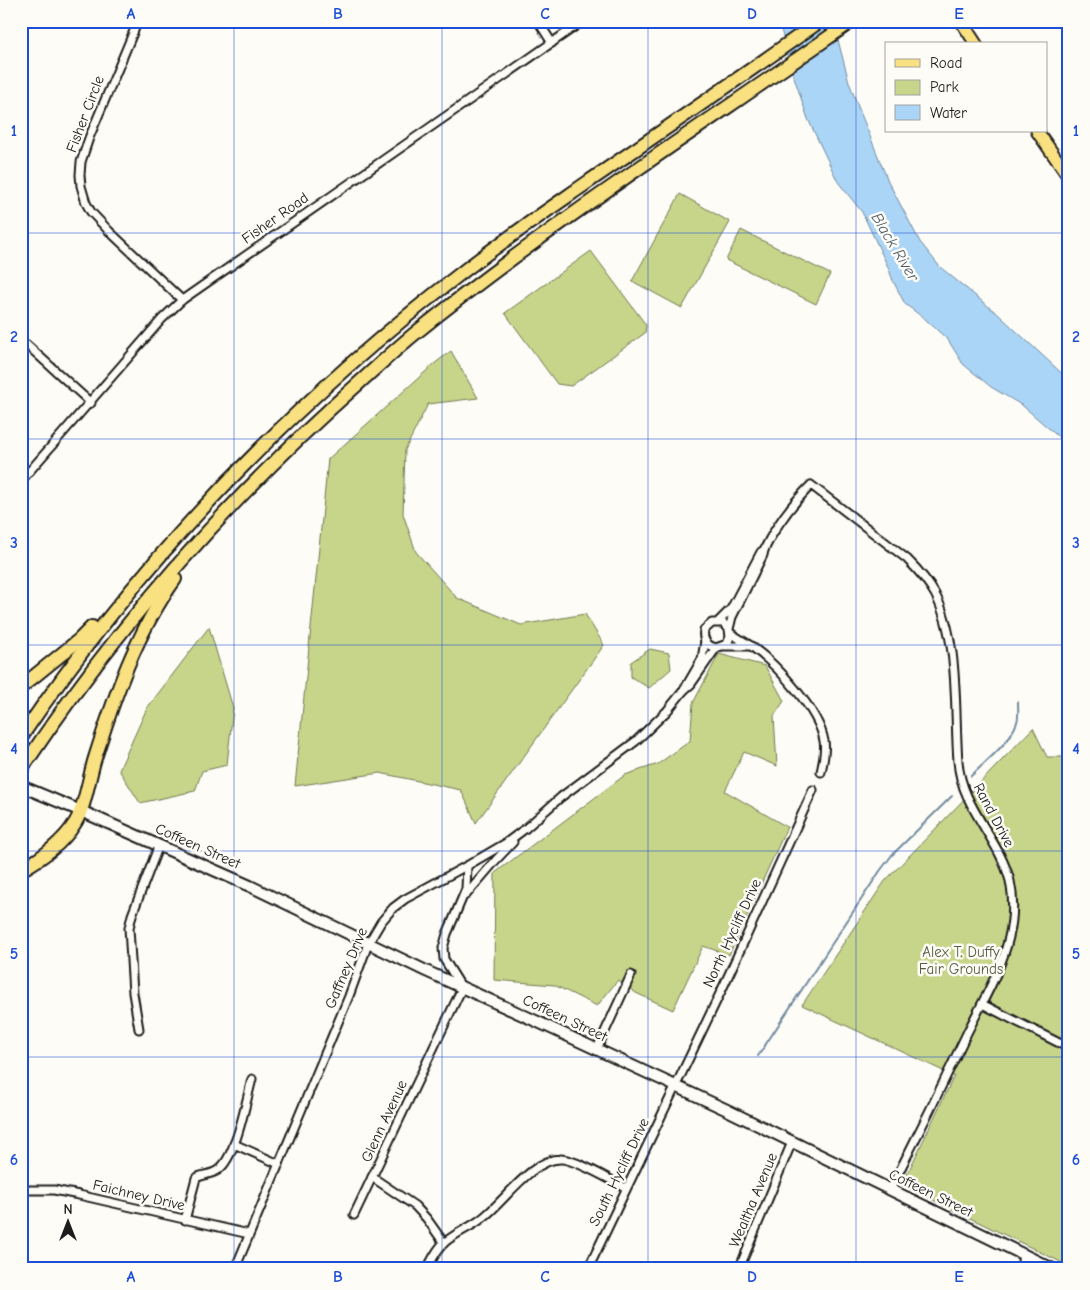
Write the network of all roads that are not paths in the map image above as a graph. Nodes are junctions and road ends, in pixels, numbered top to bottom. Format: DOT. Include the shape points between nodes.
graph roads {
  1 [pos="138,21"];
  2 [pos="538,21"];
  3 [pos="583,21"];
  4 [pos="820,21"];
  5 [pos="961,21"];
  6 [pos="851,22"];
  7 [pos="975,42"];
  8 [pos="552,43"];
  9 [pos="1038,132"];
  10 [pos="1069,177"];
  11 [pos="182,300"];
  12 [pos="21,342"];
  13 [pos="91,403"];
  14 [pos="21,481"];
  15 [pos="209,529"];
  16 [pos="764,550"];
  17 [pos="164,551"];
  18 [pos="718,622"];
  19 [pos="729,631"];
  20 [pos="705,641"];
  21 [pos="751,646"];
  22 [pos="720,647"];
  23 [pos="21,687"];
  24 [pos="684,690"];
  25 [pos="21,737"];
  26 [pos="21,770"];
  27 [pos="821,772"];
  28 [pos="21,786"];
  29 [pos="813,790"];
  30 [pos="81,811"];
  31 [pos="526,828"];
  32 [pos="159,845"];
  33 [pos="467,866"];
  34 [pos="21,870"];
  35 [pos="460,904"];
  36 [pos="368,944"];
  37 [pos="631,975"];
  38 [pos="462,988"];
  39 [pos="982,1004"];
  40 [pos="139,1029"];
  41 [pos="1069,1048"];
  42 [pos="597,1049"];
  43 [pos="252,1079"];
  44 [pos="675,1086"];
  45 [pos="792,1142"];
  46 [pos="234,1144"];
  47 [pos="279,1164"];
  48 [pos="372,1178"];
  49 [pos="626,1188"];
  50 [pos="21,1190"];
  51 [pos="890,1190"];
  52 [pos="354,1215"];
  53 [pos="185,1220"];
  54 [pos="250,1234"];
  55 [pos="444,1243"];
  56 [pos="1024,1255"];
  57 [pos="235,1269"];
  58 [pos="427,1269"];
  59 [pos="588,1269"];
  60 [pos="739,1269"];
  61 [pos="1022,1269"];
  62 [pos="1053,1269"];
  1 -- 11 [label="street, Fisher Circle" via="89,138 81,162 81,186 86,203 95,216"];
  2 -- 8 [label="street"];
  3 -- 8 [label="street, Fisher Road"];
  4 -- 17 [label="highway" via="522,228 389,330 284,424"];
  5 -- 7 [label="main road"];
  6 -- 15 [label="highway" via="503,264 416,332 280,455"];
  8 -- 11 [label="street, Fisher Road"];
  9 -- 10 [label="main road"];
  11 -- 13 [label="street, Fisher Road"];
  12 -- 13 [label="street"];
  13 -- 14 [label="street, Fisher Road"];
  15 -- 26 [label="highway" via="126,625 57,716"];
  15 -- 30 [label="highway" via="138,640 94,760"];
  16 -- 18 [label="street" via="731,609"];
  16 -- 19 [label="street" via="732,617"];
  16 -- 39 [label="street, Rand Drive" via="783,516 811,485 907,559 935,593 950,634 962,784 971,808 1001,857 1010,882 1009,936"];
  17 -- 23 [label="highway" via="142,570 79,640"];
  17 -- 25 [label="highway" via="88,644"];
  18 -- 19 [label="street"];
  18 -- 20 [label="street" via="706,627"];
  19 -- 21 [label="street"];
  19 -- 22 [label="street" via="729,640"];
  20 -- 22 [label="street" via="709,646"];
  20 -- 24 [label="street, Gaffney Drive" via="702,659"];
  21 -- 22 [label="street"];
  21 -- 27 [label="street" via="768,659 816,719 824,741"];
  22 -- 24 [label="street, Gaffney Drive"];
  24 -- 31 [label="street, Gaffney Drive" via="636,741"];
  28 -- 30 [label="main road, Coffeen Street"];
  29 -- 44 [label="street, North Hycliff Drive"];
  30 -- 32 [label="main road, Coffeen Street"];
  30 -- 34 [label="highway" via="61,842"];
  31 -- 33 [label="street, Gaffney Drive"];
  31 -- 35 [label="street"];
  32 -- 36 [label="main road, Coffeen Street"];
  32 -- 40 [label="street" via="129,928"];
  33 -- 35 [label="street" via="466,889"];
  33 -- 36 [label="street, Gaffney Drive" via="393,908"];
  35 -- 38 [label="street" via="443,948 450,972"];
  36 -- 38 [label="main road, Coffeen Street"];
  36 -- 47 [label="street, Gaffney Drive"];
  37 -- 42 [label="street"];
  38 -- 42 [label="main road, Coffeen Street"];
  38 -- 48 [label="street, Glenn Avenue"];
  39 -- 41 [label="street"];
  39 -- 51 [label="street, Rand Drive"];
  42 -- 44 [label="main road, Coffeen Street"];
  43 -- 46 [label="street"];
  44 -- 45 [label="main road, Coffeen Street"];
  44 -- 49 [label="street, South Hycliff Drive"];
  45 -- 51 [label="main road, Coffeen Street"];
  45 -- 60 [label="street, Wealtha Avenue"];
  46 -- 47 [label="street"];
  46 -- 53 [label="street" via="220,1170 196,1178"];
  47 -- 54 [label="street, Gaffney Drive"];
  48 -- 52 [label="street"];
  48 -- 55 [label="street, Glenn Avenue" via="416,1206"];
  49 -- 55 [label="street" via="558,1158 538,1166 485,1217"];
  49 -- 59 [label="street, South Hycliff Drive"];
  50 -- 53 [label="street, Faichney Drive" via="54,1190"];
  51 -- 56 [label="main road, Coffeen Street"];
  53 -- 54 [label="street, Faichney Drive"];
  54 -- 57 [label="street, Gaffney Drive"];
  55 -- 58 [label="street"];
  56 -- 61 [label="main road"];
  56 -- 62 [label="main road, Coffeen Street"];
}
